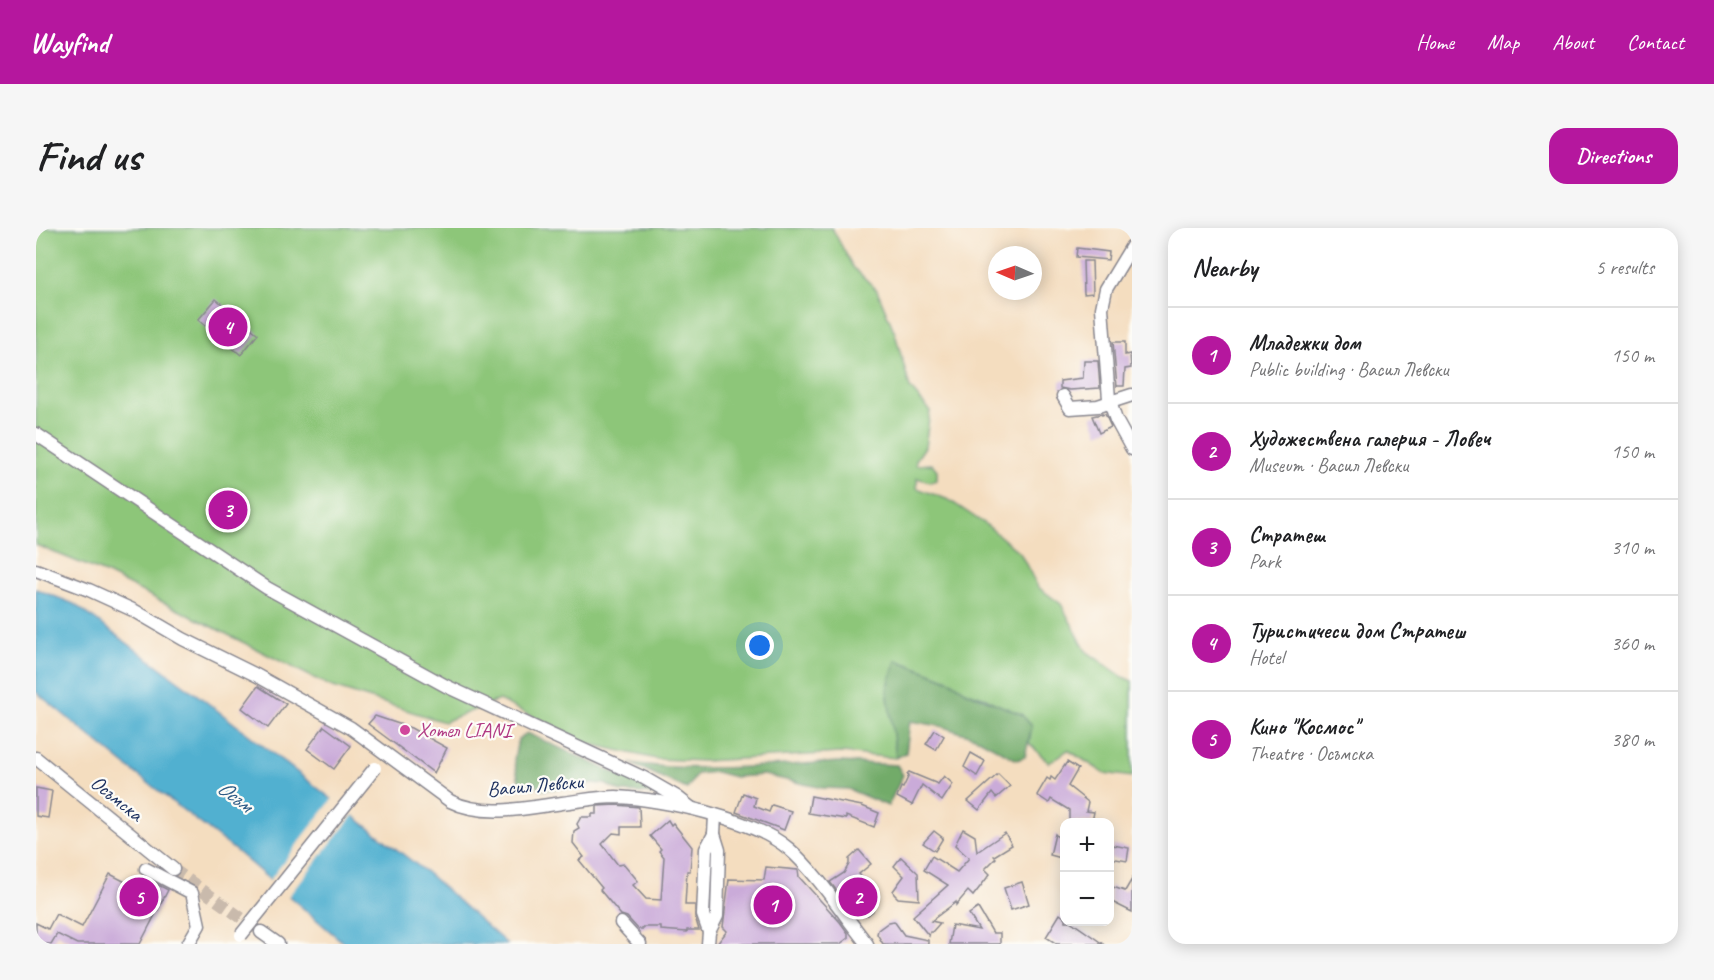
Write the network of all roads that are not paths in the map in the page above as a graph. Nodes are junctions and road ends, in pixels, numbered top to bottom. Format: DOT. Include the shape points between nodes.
graph roads {
  1 [pos="1132,246"];
  2 [pos="1132,395"];
  3 [pos="1063,396"];
  4 [pos="1111,403"];
  5 [pos="36,434"];
  6 [pos="1132,449"];
  7 [pos="36,570"];
  8 [pos="36,758"];
  9 [pos="375,768"];
  10 [pos="694,810"];
  11 [pos="715,816"];
  12 [pos="146,869"];
  13 [pos="173,869"];
  14 [pos="621,923"];
  15 [pos="261,932"];
  16 [pos="709,938"];
  17 [pos="238,940"];
  18 [pos="188,944"];
  19 [pos="278,944"];
  20 [pos="640,944"];
  21 [pos="867,944"];
  1 -- 4 [label="street" via="1106,289 1102,308"];
  2 -- 4 [label="street"];
  3 -- 4 [label="street" via="1070,408"];
  4 -- 6 [label="street"];
  5 -- 10 [label="street" via="267,588 446,686 644,778"];
  7 -- 10 [label="street, Васил Левски" via="135,611 256,675 351,728 463,807 510,809 615,797"];
  8 -- 13 [label="street, Осъмска"];
  9 -- 17 [label="street, bridge"];
  10 -- 11 [label="street, Васил Левски"];
  11 -- 16 [label="street" via="714,834 706,849 703,915"];
  11 -- 21 [label="street, Васил Левски" via="752,828 789,849"];
  12 -- 18 [label="street" via="192,893 199,925"];
  14 -- 20 [label="street"];
  15 -- 19 [label="street"];
}
